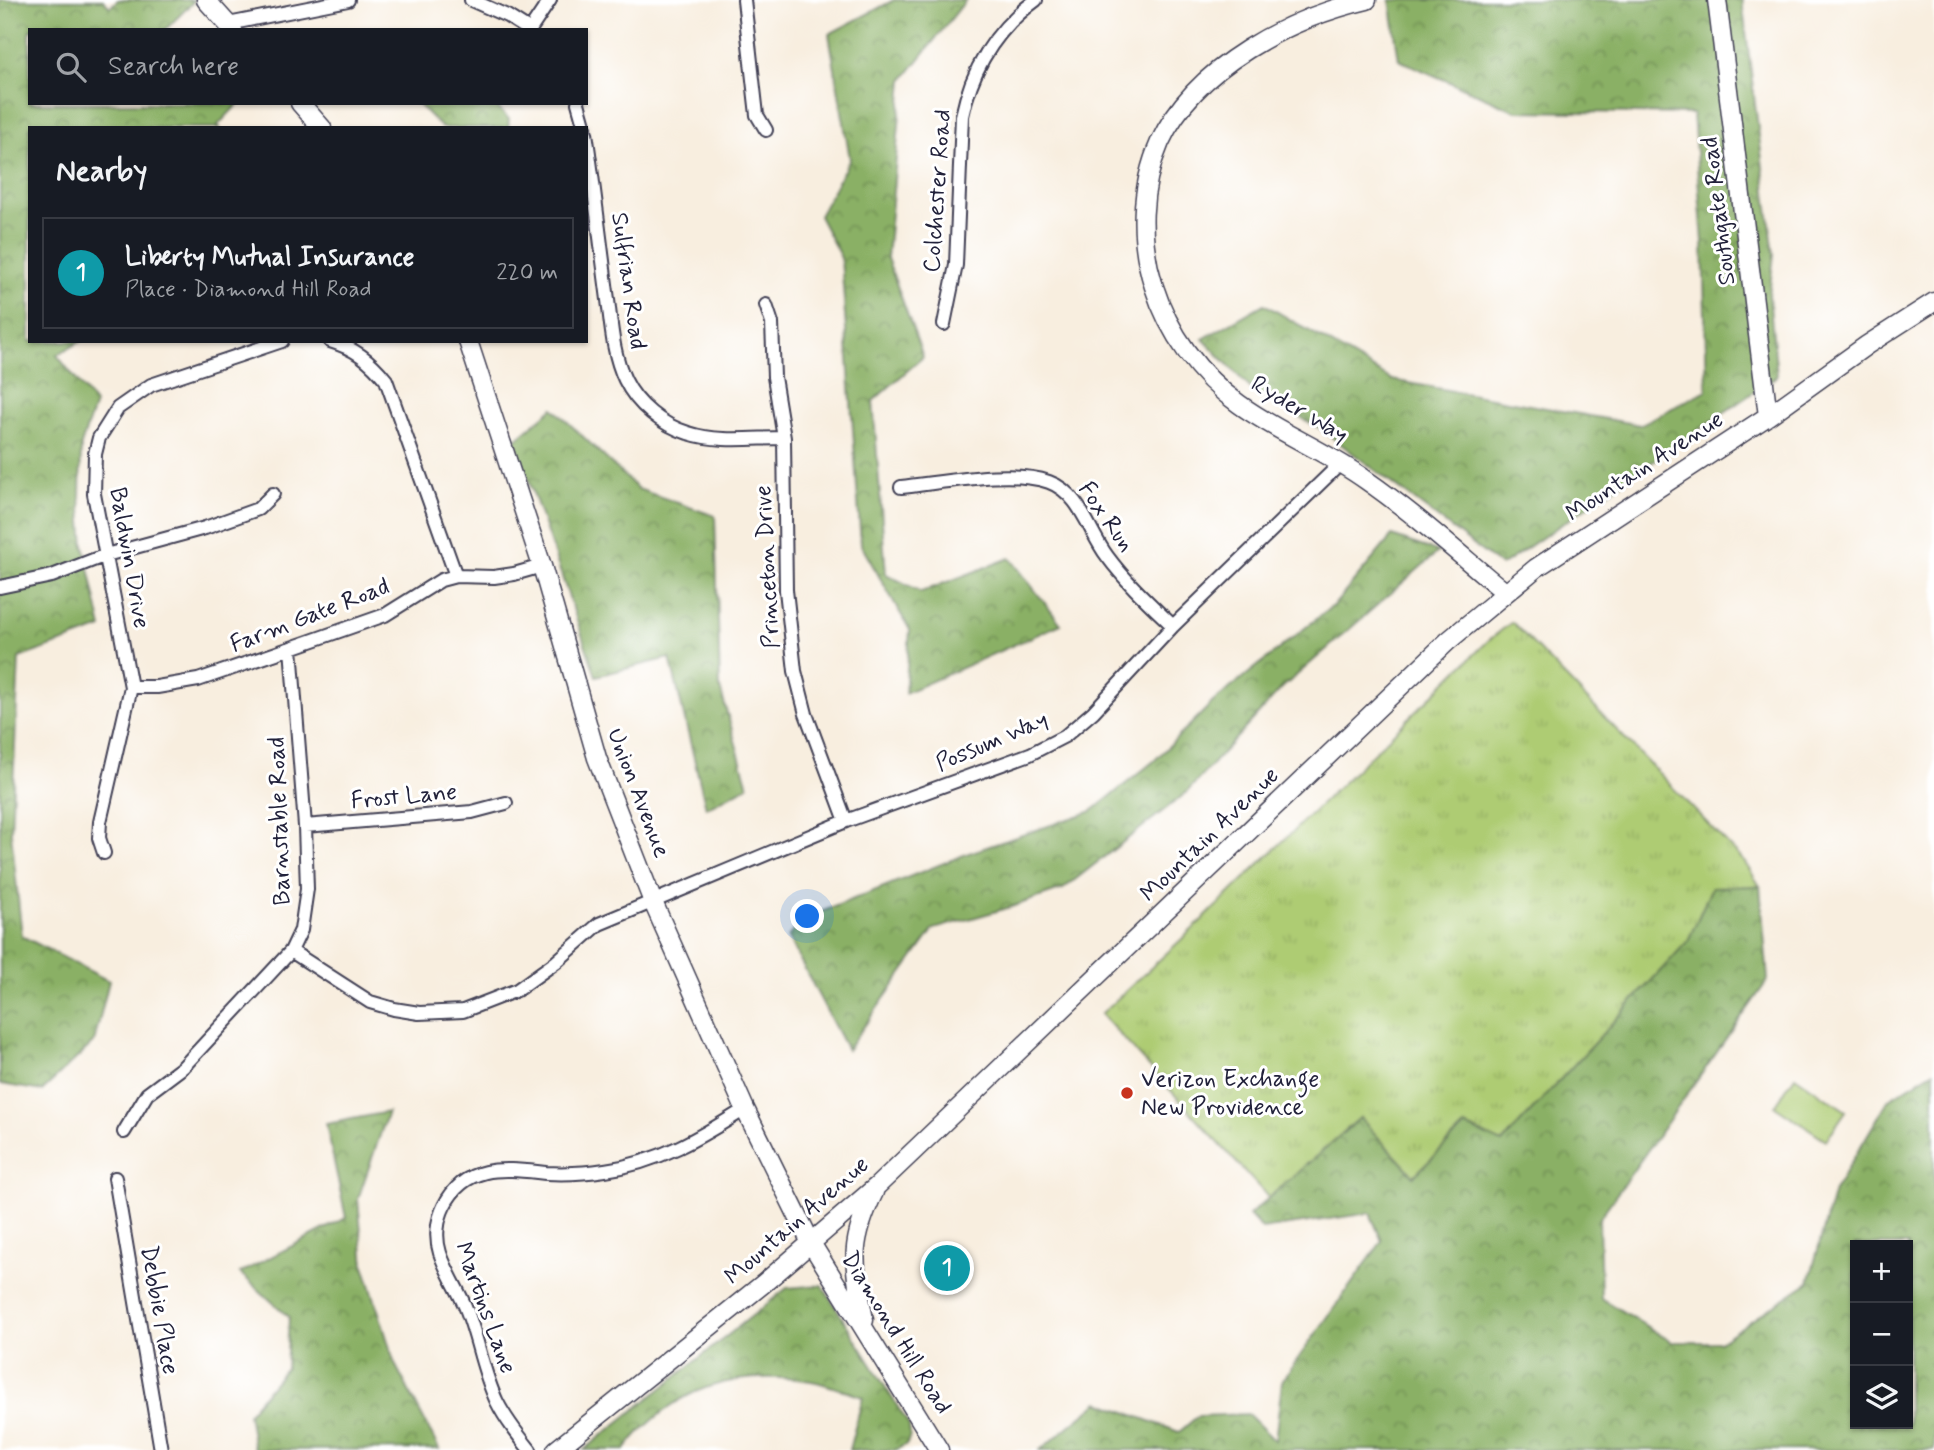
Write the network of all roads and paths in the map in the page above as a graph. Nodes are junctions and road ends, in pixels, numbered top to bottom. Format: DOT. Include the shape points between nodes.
graph roads {
  1 [pos="206,0"];
  2 [pos="348,0"];
  3 [pos="471,0"];
  4 [pos="550,0"];
  5 [pos="744,0"];
  6 [pos="1036,0"];
  7 [pos="1367,0"];
  8 [pos="1717,0"];
  9 [pos="230,27"];
  10 [pos="527,28"];
  11 [pos="531,28"];
  12 [pos="302,105"];
  13 [pos="579,105"];
  14 [pos="320,126"];
  15 [pos="584,126"];
  16 [pos="766,130"];
  17 [pos="588,148"];
  18 [pos="1934,302"];
  19 [pos="766,305"];
  20 [pos="944,324"];
  21 [pos="276,343"];
  22 [pos="335,343"];
  23 [pos="469,343"];
  24 [pos="1768,416"];
  25 [pos="784,438"];
  26 [pos="1340,464"];
  27 [pos="901,487"];
  28 [pos="273,494"];
  29 [pos="106,555"];
  30 [pos="541,566"];
  31 [pos="456,576"];
  32 [pos="0,587"];
  33 [pos="1506,593"];
  34 [pos="1172,626"];
  35 [pos="291,648"];
  36 [pos="131,687"];
  37 [pos="506,803"];
  38 [pos="846,821"];
  39 [pos="305,826"];
  40 [pos="104,853"];
  41 [pos="653,902"];
  42 [pos="290,951"];
  43 [pos="745,1109"];
  44 [pos="124,1132"];
  45 [pos="115,1178"];
  46 [pos="877,1186"];
  47 [pos="811,1243"];
  48 [pos="866,1331"];
  49 [pos="161,1450"];
  50 [pos="530,1450"];
  51 [pos="556,1450"];
  52 [pos="939,1450"];
  1 -- 9 [label="main road"];
  2 -- 9 [label="street"];
  3 -- 10 [label="street"];
  4 -- 11 [label="street"];
  5 -- 16 [label="street" via="757,115"];
  6 -- 20 [label="street, Colchester Road" via="999,34 965,98 956,265"];
  7 -- 26 [label="main road, Ryder Way" via="1303,21 1226,64 1203,83 1173,119 1155,154 1142,221 1146,266 1154,288 1173,330 1200,368 1237,403"];
  8 -- 24 [label="main road, Southgate Road"];
  12 -- 14 [label="main road"];
  13 -- 15 [label="street"];
  17 -- 25 [label="street, Sulfrian Road" via="614,344 635,397 667,424 689,433 714,438"];
  18 -- 24 [label="main road, Mountain Avenue"];
  19 -- 25 [label="street, Princeton Drive" via="772,323 774,377"];
  21 -- 29 [label="street, Baldwin Drive" via="169,377 118,408 99,438 93,474"];
  22 -- 31 [label="street" via="359,353 386,380"];
  23 -- 30 [label="main road, Union Avenue"];
  24 -- 33 [label="main road, Mountain Avenue" via="1536,568"];
  25 -- 38 [label="street, Princeton Drive" via="786,590 795,671"];
  26 -- 33 [label="main road, Ryder Way" via="1395,502"];
  26 -- 34 [label="street, Possum Way"];
  27 -- 34 [label="street, Fox Run" via="1005,476 1033,477 1062,488 1106,555"];
  28 -- 29 [label="street" via="258,509"];
  29 -- 32 [label="street" via="52,576"];
  29 -- 36 [label="street, Baldwin Drive"];
  30 -- 31 [label="street, Farm Gate Road" via="521,573"];
  30 -- 41 [label="main road, Union Avenue" via="597,758"];
  31 -- 35 [label="street, Farm Gate Road" via="385,615"];
  33 -- 46 [label="main road, Mountain Avenue" via="1448,641"];
  34 -- 38 [label="street, Possum Way" via="1065,736 1030,754"];
  35 -- 36 [label="street, Farm Gate Road" via="198,680"];
  35 -- 39 [label="street, Barnstable Road"];
  36 -- 40 [label="street, Baldwin Drive" via="100,822"];
  37 -- 39 [label="street, Frost Lane" via="472,813"];
  38 -- 41 [label="street, Possum Way"];
  39 -- 42 [label="street, Barnstable Road" via="306,908"];
  41 -- 42 [label="street, Possum Way" via="599,923 517,990 463,1011 419,1013 370,1002"];
  41 -- 43 [label="main road, Union Avenue"];
  42 -- 44 [label="street, Barnstable Road" via="183,1067 147,1094"];
  43 -- 47 [label="main road, Union Avenue"];
  43 -- 50 [label="street, Martins Lane" via="689,1143 635,1164 578,1173 498,1169 471,1178 445,1203 439,1217 440,1252 468,1314 496,1400"];
  45 -- 49 [label="street, Debbie Place"];
  46 -- 47 [label="main road, Mountain Avenue"];
  46 -- 48 [label="main road" via="862,1216 854,1264"];
  47 -- 48 [label="main road, Diamond Hill Road"];
  47 -- 51 [label="main road, Mountain Avenue"];
  48 -- 52 [label="main road, Diamond Hill Road"];
}
